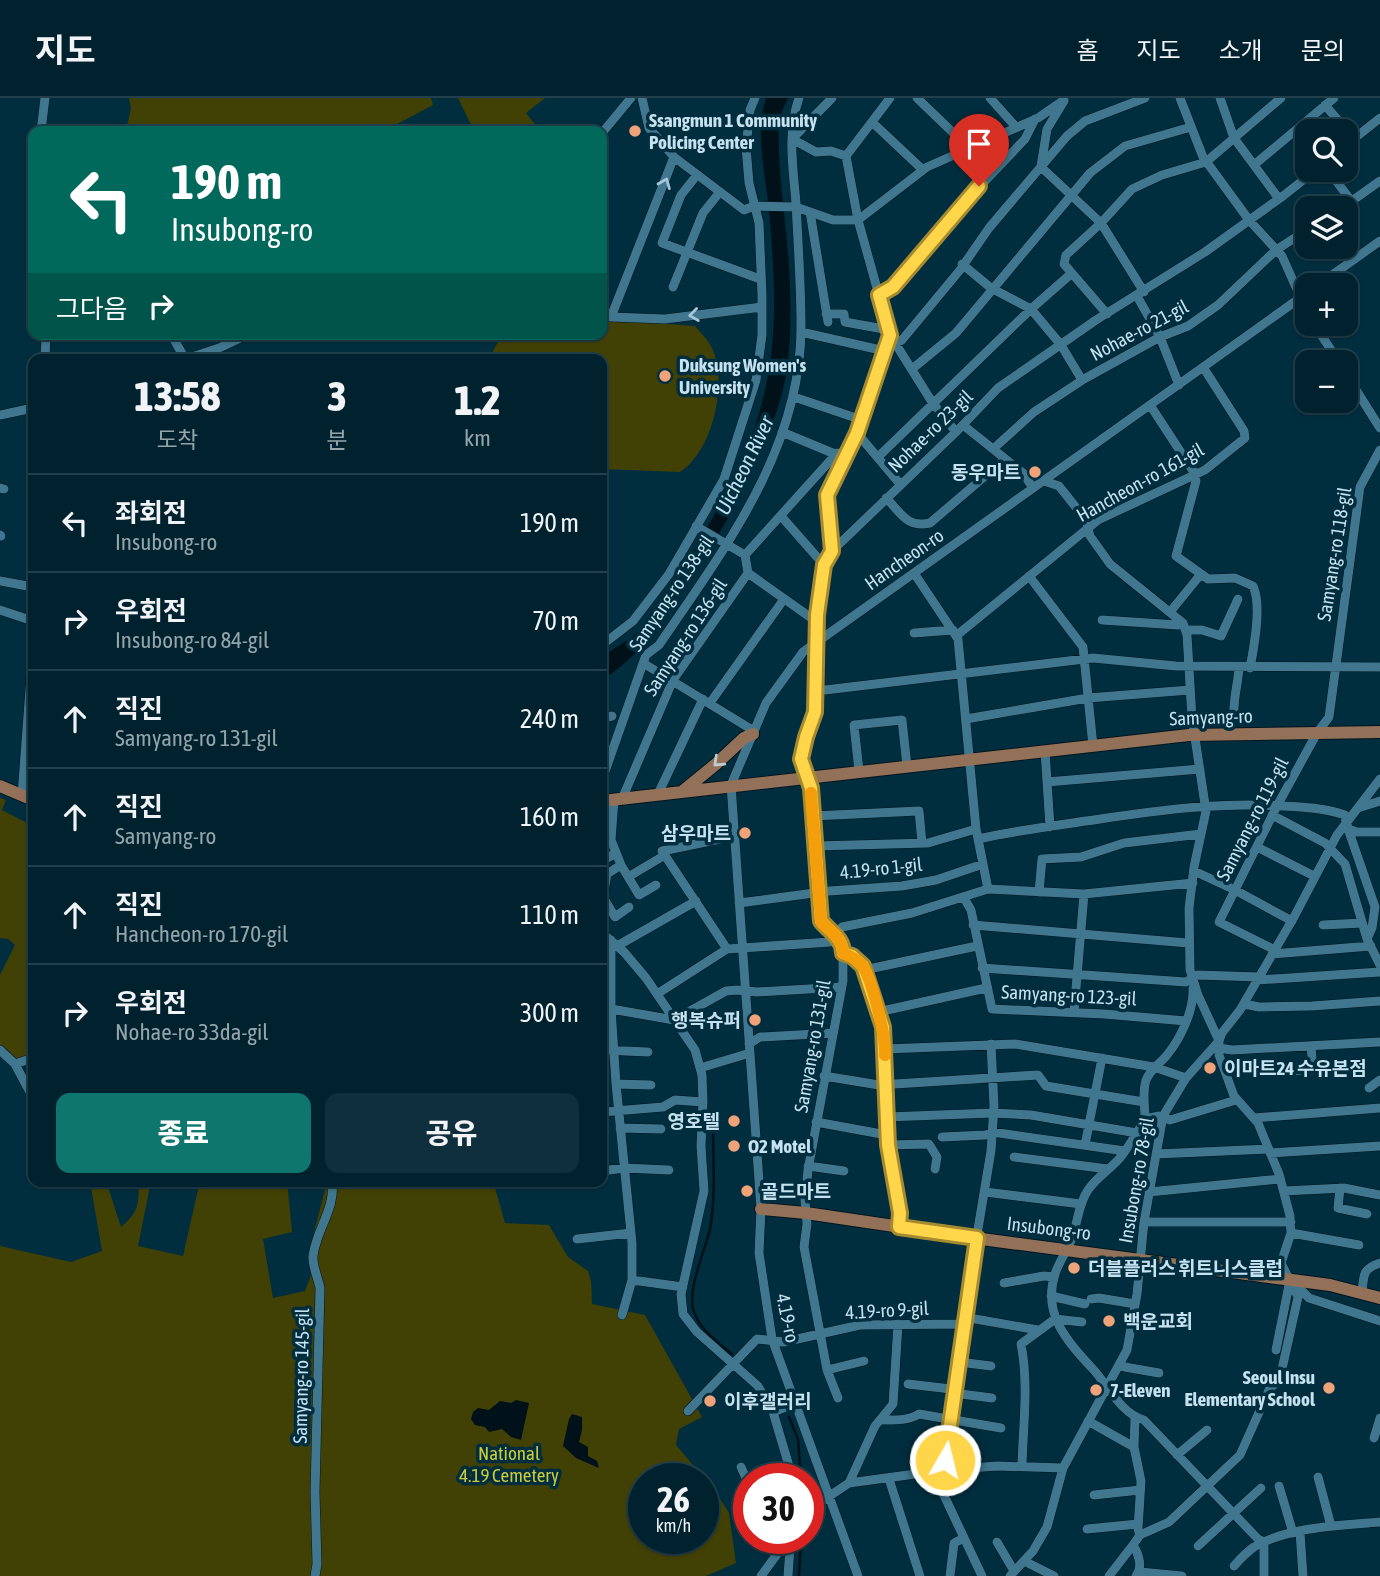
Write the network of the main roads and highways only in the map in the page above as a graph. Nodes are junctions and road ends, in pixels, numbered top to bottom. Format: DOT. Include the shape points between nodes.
graph roads {
  1 [pos="1380,732"];
  2 [pos="754,733"];
  3 [pos="0,786"];
  4 [pos="682,791"];
  5 [pos="27,798"];
  6 [pos="613,800"];
  7 [pos="761,1209"];
  8 [pos="1380,1298"];
  1 -- 4 [label="main road, Samyang-ro" via="1195,735"];
  2 -- 4 [label="main road, one-way"];
  3 -- 5 [label="main road"];
  4 -- 6 [label="main road, Samyang-ro"];
  7 -- 8 [label="main road, Insubong-ro" via="1330,1284"];
}
